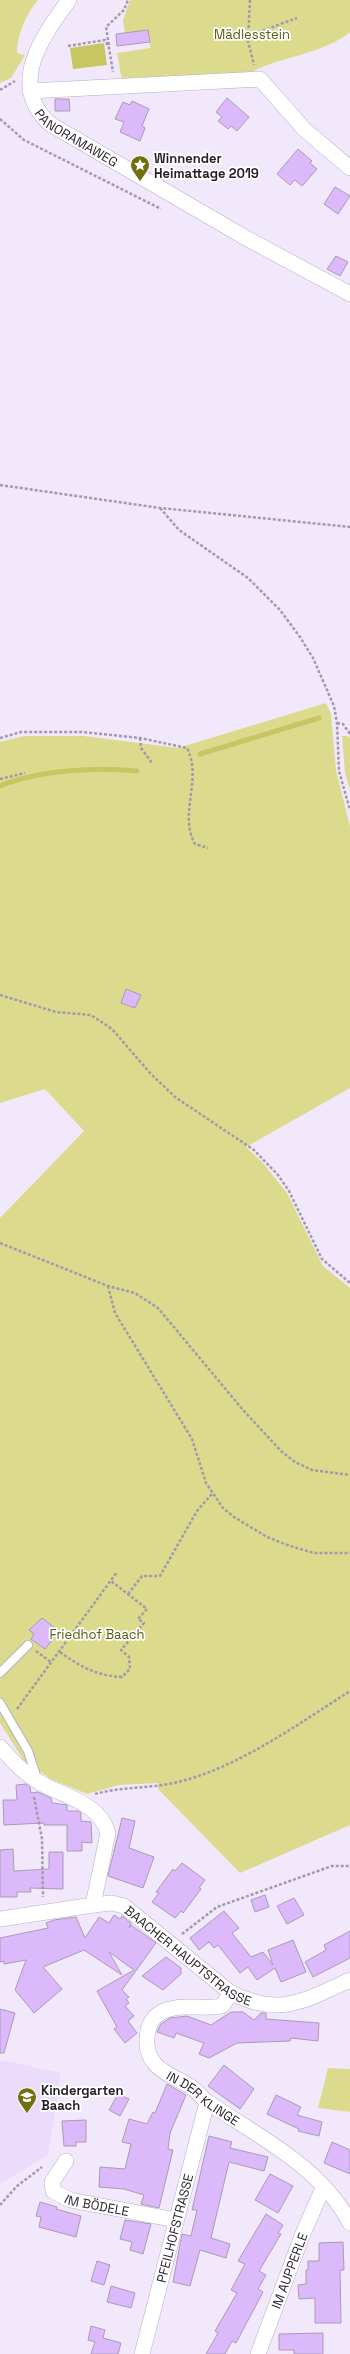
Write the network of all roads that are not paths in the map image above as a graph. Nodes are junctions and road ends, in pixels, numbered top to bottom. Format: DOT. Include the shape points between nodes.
graph roads {
  1 [pos="69,0"];
  2 [pos="30,91"];
  3 [pos="350,168"];
  4 [pos="350,294"];
  5 [pos="28,1645"];
  6 [pos="0,1673"];
  7 [pos="0,1703"];
  8 [pos="0,1746"];
  9 [pos="36,1780"];
  10 [pos="93,1904"];
  11 [pos="0,1919"];
  12 [pos="350,1980"];
  13 [pos="231,1993"];
  14 [pos="207,2102"];
  15 [pos="62,2166"];
  16 [pos="323,2188"];
  17 [pos="176,2220"];
  18 [pos="350,2223"];
  19 [pos="142,2354"];
  20 [pos="258,2354"];
  1 -- 2 [label="street, PANORAMAWEG" via="36,49 31,69"];
  2 -- 3 [label="street" via="260,80 305,130"];
  2 -- 4 [label="street, PANORAMAWEG" via="34,106 50,124 246,238"];
  5 -- 6 [label="lane"];
  7 -- 9 [label="lane" via="28,1751"];
  8 -- 9 [label="street" via="21,1769"];
  9 -- 10 [label="street" via="97,1812 105,1822 108,1833"];
  10 -- 11 [label="street, BAACHER HAUPTSTRASSE" via="44,1914"];
  10 -- 13 [label="street, BAACHER HAUPTSTRASSE" via="112,1903 124,1906"];
  12 -- 13 [label="street, BAACHER HAUPTSTRASSE" via="296,2004 280,2007 250,2003"];
  13 -- 14 [label="street, IN DER KLINGE" via="222,2006 175,2007 159,2014 151,2022 147,2034 148,2052 155,2064 192,2088"];
  14 -- 16 [label="street, IN DER KLINGE" via="270,2142 298,2163"];
  14 -- 17 [label="street, PFEILHOFSTRASSE"];
  15 -- 17 [label="street, IM BÖDELE" via="52,2182 53,2191 70,2200"];
  16 -- 18 [label="street, IN DER KLINGE" via="341,2205"];
  16 -- 20 [label="street, IM AUPPERLE" via="302,2236"];
  17 -- 19 [label="street, PFEILHOFSTRASSE"];
}
